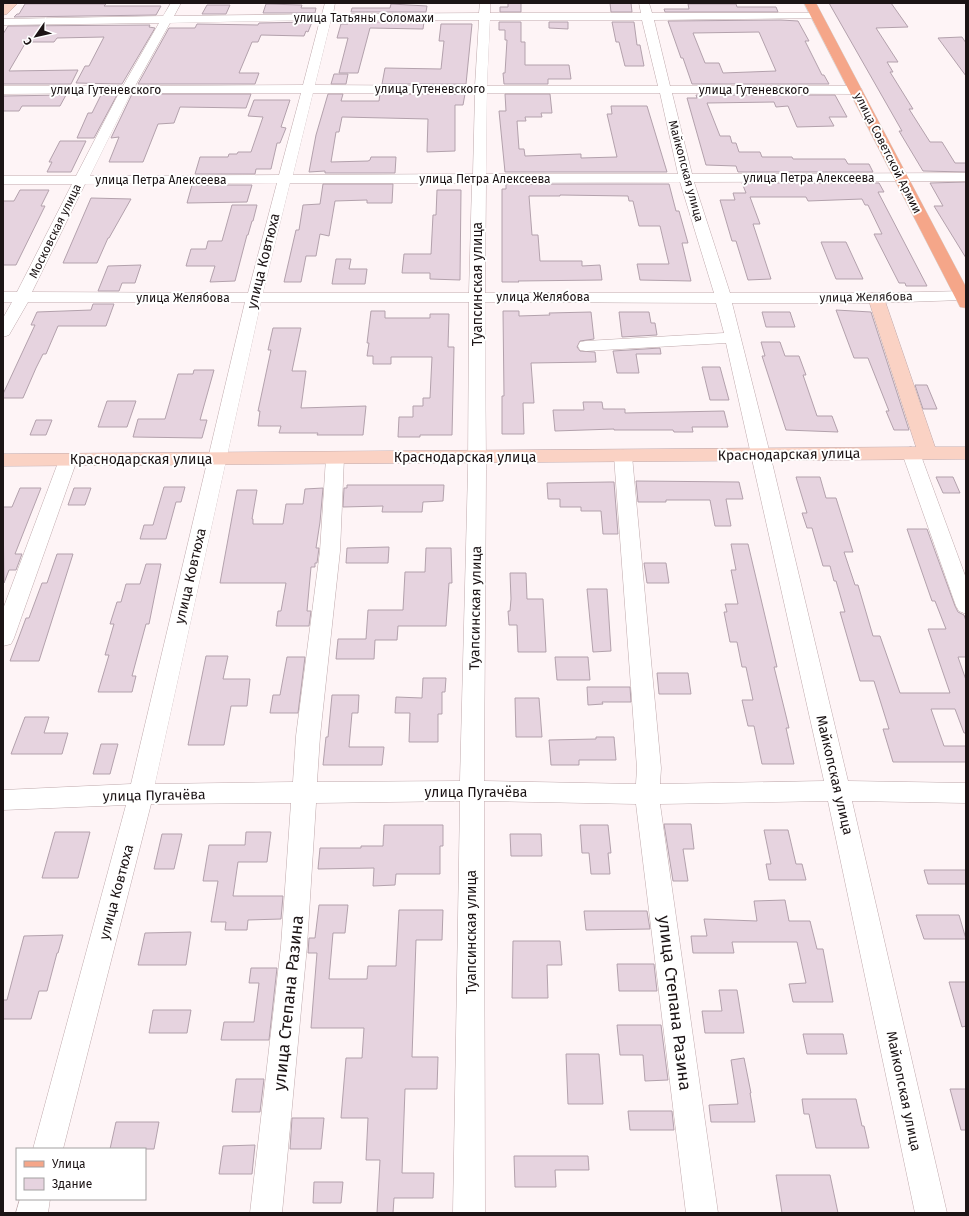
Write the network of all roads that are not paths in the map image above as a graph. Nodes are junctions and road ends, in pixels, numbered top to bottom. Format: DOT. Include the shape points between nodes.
graph roads {
  1 [pos="12,3"];
  2 [pos="176,3"];
  3 [pos="720,3"];
  4 [pos="810,3"];
  5 [pos="327,10"];
  6 [pos="485,10"];
  7 [pos="646,10"];
  8 [pos="3,12"];
  9 [pos="724,16"];
  10 [pos="816,16"];
  11 [pos="166,20"];
  12 [pos="3,22"];
  13 [pos="307,88"];
  14 [pos="481,89"];
  15 [pos="3,90"];
  16 [pos="128,90"];
  17 [pos="664,90"];
  18 [pos="856,90"];
  19 [pos="966,177"];
  20 [pos="686,178"];
  21 [pos="900,178"];
  22 [pos="3,180"];
  23 [pos="284,180"];
  24 [pos="478,180"];
  25 [pos="80,181"];
  26 [pos="477,296"];
  27 [pos="723,297"];
  28 [pos="3,298"];
  29 [pos="23,298"];
  30 [pos="254,298"];
  31 [pos="876,298"];
  32 [pos="964,299"];
  33 [pos="3,332"];
  34 [pos="733,337"];
  35 [pos="586,346"];
  36 [pos="919,453"];
  37 [pos="966,453"];
  38 [pos="761,454"];
  39 [pos="623,456"];
  40 [pos="335,458"];
  41 [pos="477,458"];
  42 [pos="216,459"];
  43 [pos="3,460"];
  44 [pos="68,460"];
  45 [pos="966,606"];
  46 [pos="3,638"];
  47 [pos="472,791"];
  48 [pos="838,791"];
  49 [pos="305,793"];
  50 [pos="966,793"];
  51 [pos="141,794"];
  52 [pos="647,794"];
  53 [pos="3,800"];
  54 [pos="48,1148"];
  55 [pos="35,1200"];
  56 [pos="32,1213"];
  57 [pos="266,1213"];
  58 [pos="469,1213"];
  59 [pos="702,1213"];
  60 [pos="931,1213"];
  1 -- 8 [label="main road"];
  2 -- 11 [label="street, Московская улица"];
  3 -- 9 [label="street"];
  4 -- 10 [label="main road, улица Советской Армии"];
  5 -- 6 [label="street, улица Татьяны Соломахи"];
  5 -- 11 [label="street, улица Татьяны Соломахи"];
  5 -- 13 [label="street, улица Ковтюха"];
  6 -- 7 [label="street, улица Татьяны Соломахи"];
  6 -- 14 [label="street, Туапсинская улица"];
  7 -- 9 [label="street, улица Татьяны Соломахи"];
  7 -- 17 [label="street, Майкопская улица"];
  9 -- 10 [label="street, улица Татьяны Соломахи"];
  10 -- 18 [label="main road, улица Советской Армии"];
  11 -- 12 [label="street, улица Татьяны Соломахи"];
  11 -- 16 [label="street, Московская улица"];
  13 -- 14 [label="street, улица Гутеневского"];
  13 -- 16 [label="street, улица Гутеневского"];
  13 -- 23 [label="street, улица Ковтюха"];
  14 -- 17 [label="street, улица Гутеневского"];
  14 -- 24 [label="street, Туапсинская улица"];
  15 -- 16 [label="street, улица Гутеневского"];
  16 -- 25 [label="street, Московская улица"];
  17 -- 18 [label="street, улица Гутеневского"];
  17 -- 20 [label="street, Майкопская улица"];
  18 -- 21 [label="main road, улица Советской Армии"];
  19 -- 21 [label="street, улица Петра Алексеева"];
  20 -- 21 [label="street, улица Петра Алексеева"];
  20 -- 24 [label="street, улица Петра Алексеева"];
  20 -- 27 [label="street, Майкопская улица"];
  21 -- 32 [label="main road, улица Советской Армии"];
  22 -- 25 [label="street, улица Петра Алексеева"];
  23 -- 24 [label="street, улица Петра Алексеева"];
  23 -- 25 [label="street, улица Петра Алексеева"];
  23 -- 30 [label="street, улица Ковтюха"];
  24 -- 26 [label="street, Туапсинская улица"];
  25 -- 29 [label="street, Московская улица"];
  26 -- 27 [label="street, улица Желябова"];
  26 -- 30 [label="street, улица Желябова"];
  26 -- 41 [label="street, Туапсинская улица"];
  27 -- 31 [label="street, улица Желябова"];
  27 -- 34 [label="street, Майкопская улица"];
  28 -- 29 [label="street, улица Желябова"];
  29 -- 30 [label="street, улица Желябова"];
  29 -- 33 [label="street, Московская улица"];
  30 -- 42 [label="street, улица Ковтюха"];
  31 -- 32 [label="street, улица Желябова"];
  31 -- 36 [label="main road"];
  34 -- 35 [label="street"];
  34 -- 38 [label="street, Майкопская улица"];
  36 -- 37 [label="main road, Краснодарская улица"];
  36 -- 38 [label="main road, Краснодарская улица"];
  36 -- 45 [label="street"];
  38 -- 39 [label="main road, Краснодарская улица"];
  38 -- 48 [label="street, Майкопская улица"];
  39 -- 41 [label="main road, Краснодарская улица"];
  39 -- 52 [label="street" via="649,768"];
  40 -- 41 [label="main road, Краснодарская улица"];
  40 -- 42 [label="main road, Краснодарская улица"];
  40 -- 49 [label="street" via="330,551 308,736"];
  41 -- 47 [label="street, Туапсинская улица"];
  42 -- 44 [label="main road, Краснодарская улица"];
  42 -- 51 [label="street, улица Ковтюха"];
  43 -- 44 [label="main road, Краснодарская улица"];
  44 -- 46 [label="street"];
  47 -- 49 [label="street, улица Пугачёва"];
  47 -- 52 [label="street, улица Пугачёва"];
  47 -- 58 [label="street, Туапсинская улица"];
  48 -- 50 [label="street, улица Пугачёва"];
  48 -- 52 [label="street, улица Пугачёва"];
  48 -- 60 [label="street, Майкопская улица"];
  49 -- 51 [label="street, улица Пугачёва"];
  49 -- 57 [label="street, улица Степана Разина" via="294,946"];
  51 -- 53 [label="street, улица Пугачёва"];
  51 -- 54 [label="street, улица Ковтюха"];
  52 -- 59 [label="street, улица Степана Разина"];
  55 -- 56 [label="street"];
}
